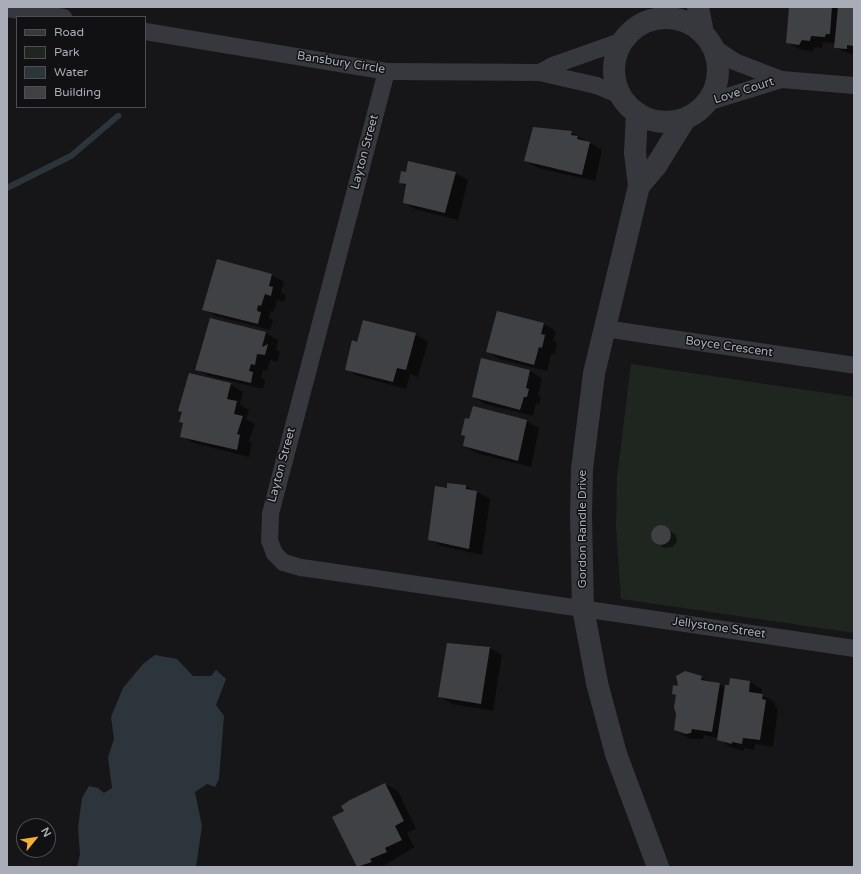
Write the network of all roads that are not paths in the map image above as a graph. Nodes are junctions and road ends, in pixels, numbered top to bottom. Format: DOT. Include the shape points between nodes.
graph roads {
  1 [pos="652,7"];
  2 [pos="698,7"];
  3 [pos="7,8"];
  4 [pos="57,16"];
  5 [pos="639,25"];
  6 [pos="146,31"];
  7 [pos="623,40"];
  8 [pos="708,40"];
  9 [pos="386,71"];
  10 [pos="539,72"];
  11 [pos="781,79"];
  12 [pos="854,84"];
  13 [pos="620,95"];
  14 [pos="707,102"];
  15 [pos="637,113"];
  16 [pos="685,119"];
  17 [pos="639,186"];
  18 [pos="604,328"];
  19 [pos="854,365"];
  20 [pos="583,608"];
  21 [pos="854,648"];
  22 [pos="658,867"];
  1 -- 5 [label="street"];
  2 -- 8 [label="street"];
  3 -- 4 [label="street"];
  5 -- 7 [label="street"];
  5 -- 8 [label="street" via="658,18 678,19"];
  6 -- 9 [label="street, Bansbury Circle"];
  7 -- 10 [label="street, Bansbury Circle"];
  7 -- 13 [label="street" via="614,67"];
  8 -- 11 [label="street, Love Court" via="734,61"];
  8 -- 14 [label="street" via="718,75 715,90"];
  9 -- 10 [label="street, Bansbury Circle"];
  9 -- 20 [label="street, Layton Street" via="270,514 269,540 274,553 292,566"];
  10 -- 13 [label="street, Bansbury Circle" via="596,85"];
  11 -- 12 [label="street, Love Court"];
  11 -- 14 [label="street, Love Court"];
  13 -- 15 [label="street"];
  14 -- 16 [label="street"];
  15 -- 16 [label="street" via="655,121"];
  15 -- 17 [label="street, Gordon Randle Drive" via="635,152"];
  16 -- 17 [label="street, Gordon Randle Drive" via="656,166"];
  17 -- 18 [label="street, Gordon Randle Drive"];
  18 -- 19 [label="street, Boyce Crescent"];
  18 -- 20 [label="street, Gordon Randle Drive" via="592,388 582,469"];
  20 -- 21 [label="street, Jellystone Street"];
  20 -- 22 [label="street, Gordon Randle Drive" via="597,683 616,754"];
}
